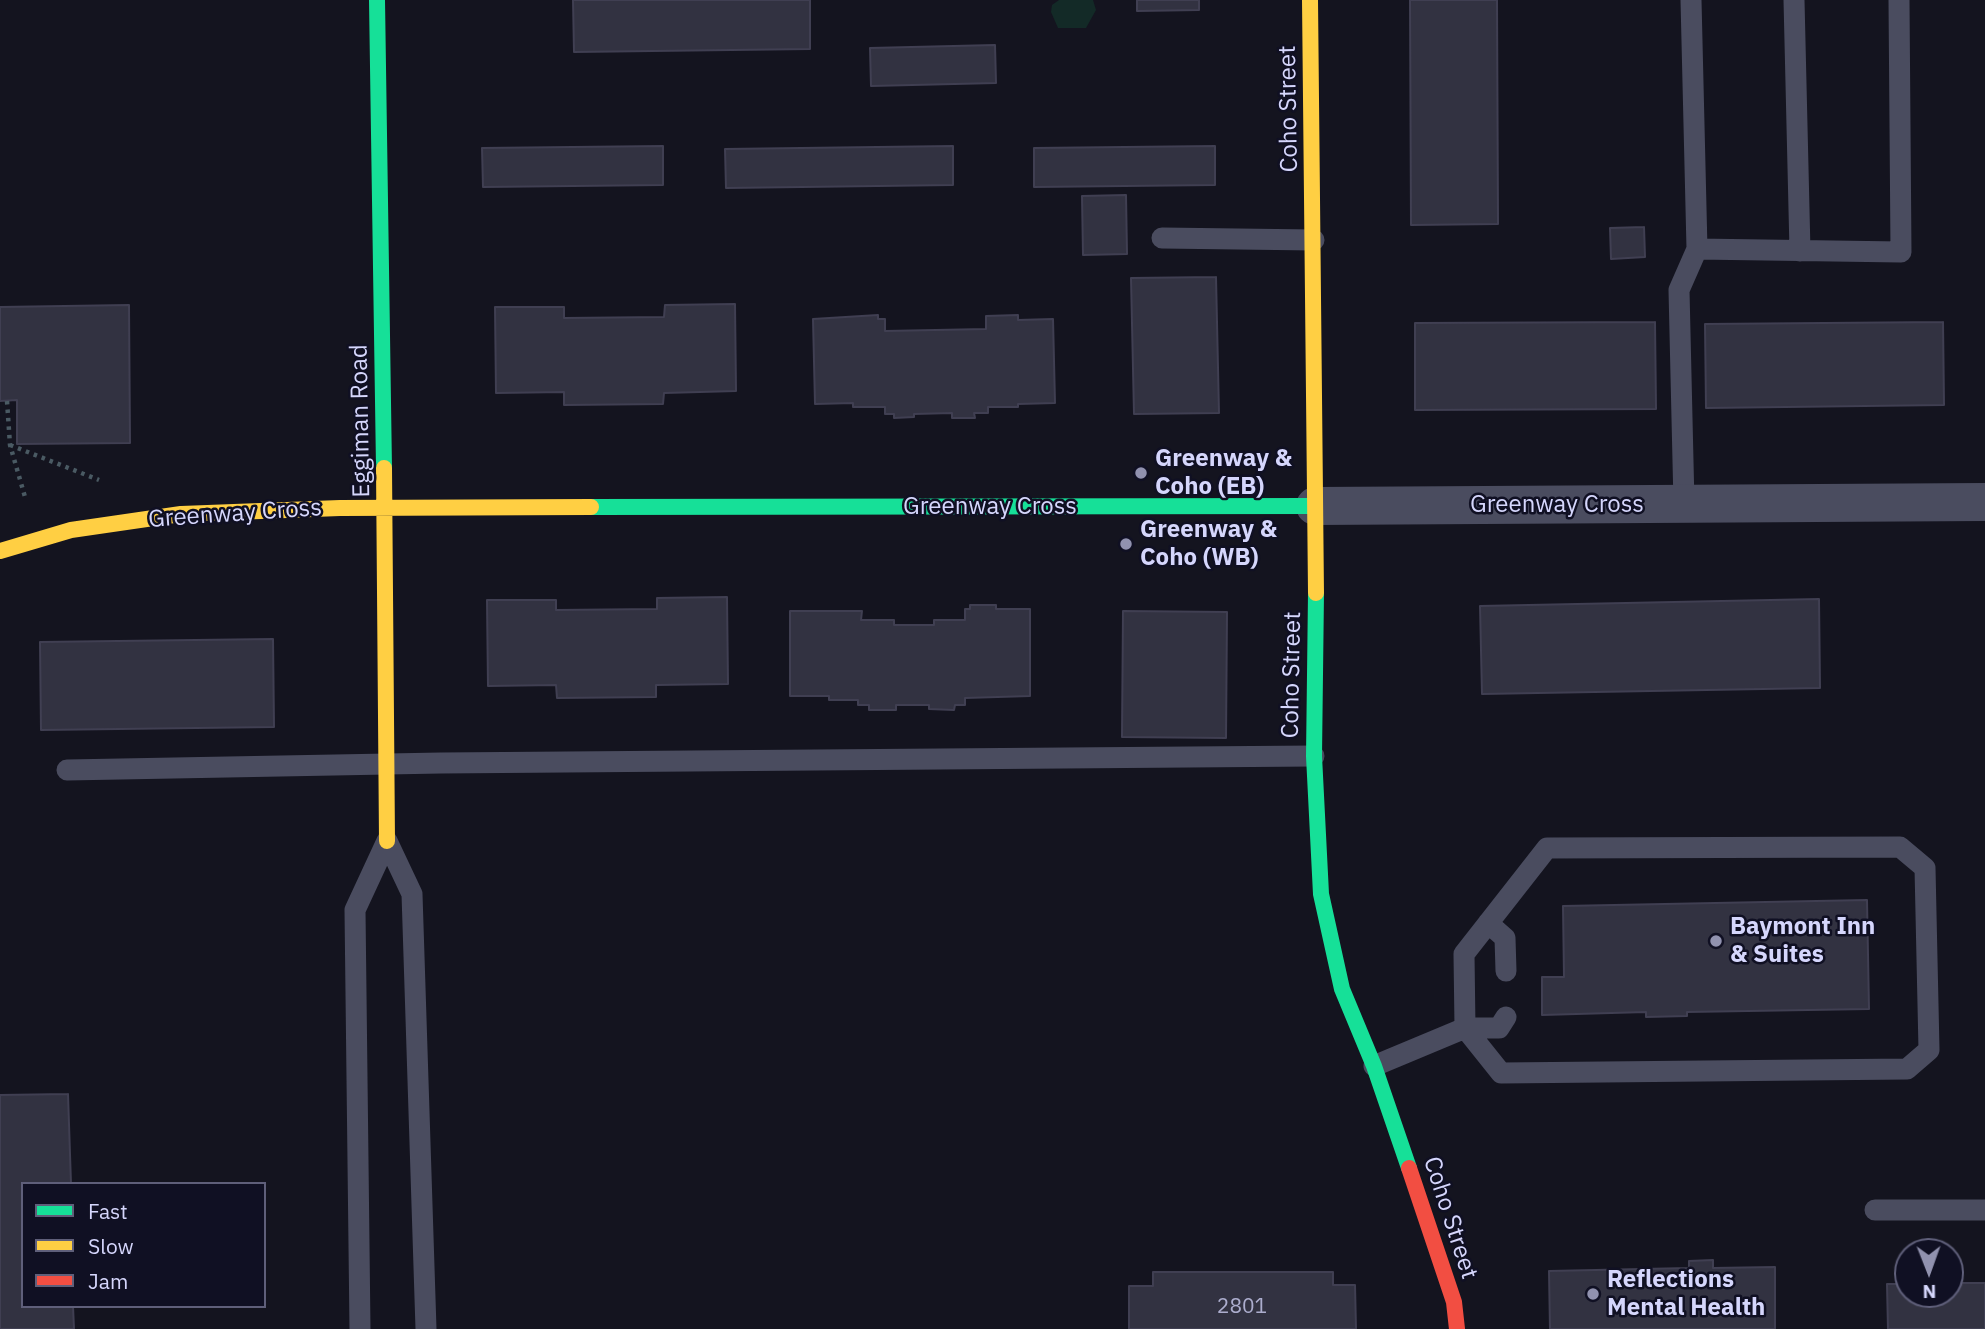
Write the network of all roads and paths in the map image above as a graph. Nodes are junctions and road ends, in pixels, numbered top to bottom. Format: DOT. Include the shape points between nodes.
graph roads {
  1 [pos="377,0"];
  2 [pos="1310,0"];
  3 [pos="1692,0"];
  4 [pos="1794,0"];
  5 [pos="1899,0"];
  6 [pos="1162,238"];
  7 [pos="1314,240"];
  8 [pos="1697,250"];
  9 [pos="1800,251"];
  10 [pos="6,401"];
  11 [pos="10,446"];
  12 [pos="99,480"];
  13 [pos="24,497"];
  14 [pos="1985,502"];
  15 [pos="1684,504"];
  16 [pos="1315,506"];
  17 [pos="385,508"];
  18 [pos="0,551"];
  19 [pos="1314,756"];
  20 [pos="387,764"];
  21 [pos="67,770"];
  22 [pos="387,841"];
  23 [pos="1488,923"];
  24 [pos="1506,971"];
  25 [pos="1506,1017"];
  26 [pos="1465,1028"];
  27 [pos="1374,1066"];
  28 [pos="1875,1210"];
  29 [pos="1985,1210"];
  30 [pos="360,1329"];
  31 [pos="426,1329"];
  32 [pos="1457,1329"];
  1 -- 17 [label="street, Eggiman Road"];
  2 -- 7 [label="street, Coho Street"];
  3 -- 8 [label="lane"];
  4 -- 9 [label="lane"];
  5 -- 9 [label="lane" via="1901,252"];
  6 -- 7 [label="lane"];
  7 -- 16 [label="street, Coho Street"];
  8 -- 9 [label="lane"];
  8 -- 15 [label="lane" via="1679,289"];
  10 -- 11 [label="path"];
  11 -- 12 [label="path"];
  11 -- 13 [label="path"];
  14 -- 15 [label="street, Greenway Cross"];
  15 -- 16 [label="street, Greenway Cross"];
  16 -- 17 [label="street, Greenway Cross"];
  16 -- 19 [label="street, Coho Street"];
  17 -- 18 [label="street, Greenway Cross" via="181,514 71,530"];
  17 -- 20 [label="street, Eggiman Road"];
  19 -- 20 [label="lane"];
  19 -- 27 [label="street, Coho Street" via="1321,894 1342,989"];
  20 -- 21 [label="lane"];
  20 -- 22 [label="street, Eggiman Road"];
  22 -- 30 [label="lane" via="355,910"];
  22 -- 31 [label="lane" via="412,894"];
  23 -- 24 [label="lane" via="1505,938"];
  23 -- 26 [label="lane" via="1464,954"];
  23 -- 26 [label="lane" via="1547,848 1899,847 1925,868 1929,1050 1907,1069 1501,1073"];
  25 -- 26 [label="lane" via="1499,1028"];
  26 -- 27 [label="lane"];
  27 -- 32 [label="street, Coho Street" via="1454,1302"];
  28 -- 29 [label="lane"];
}
